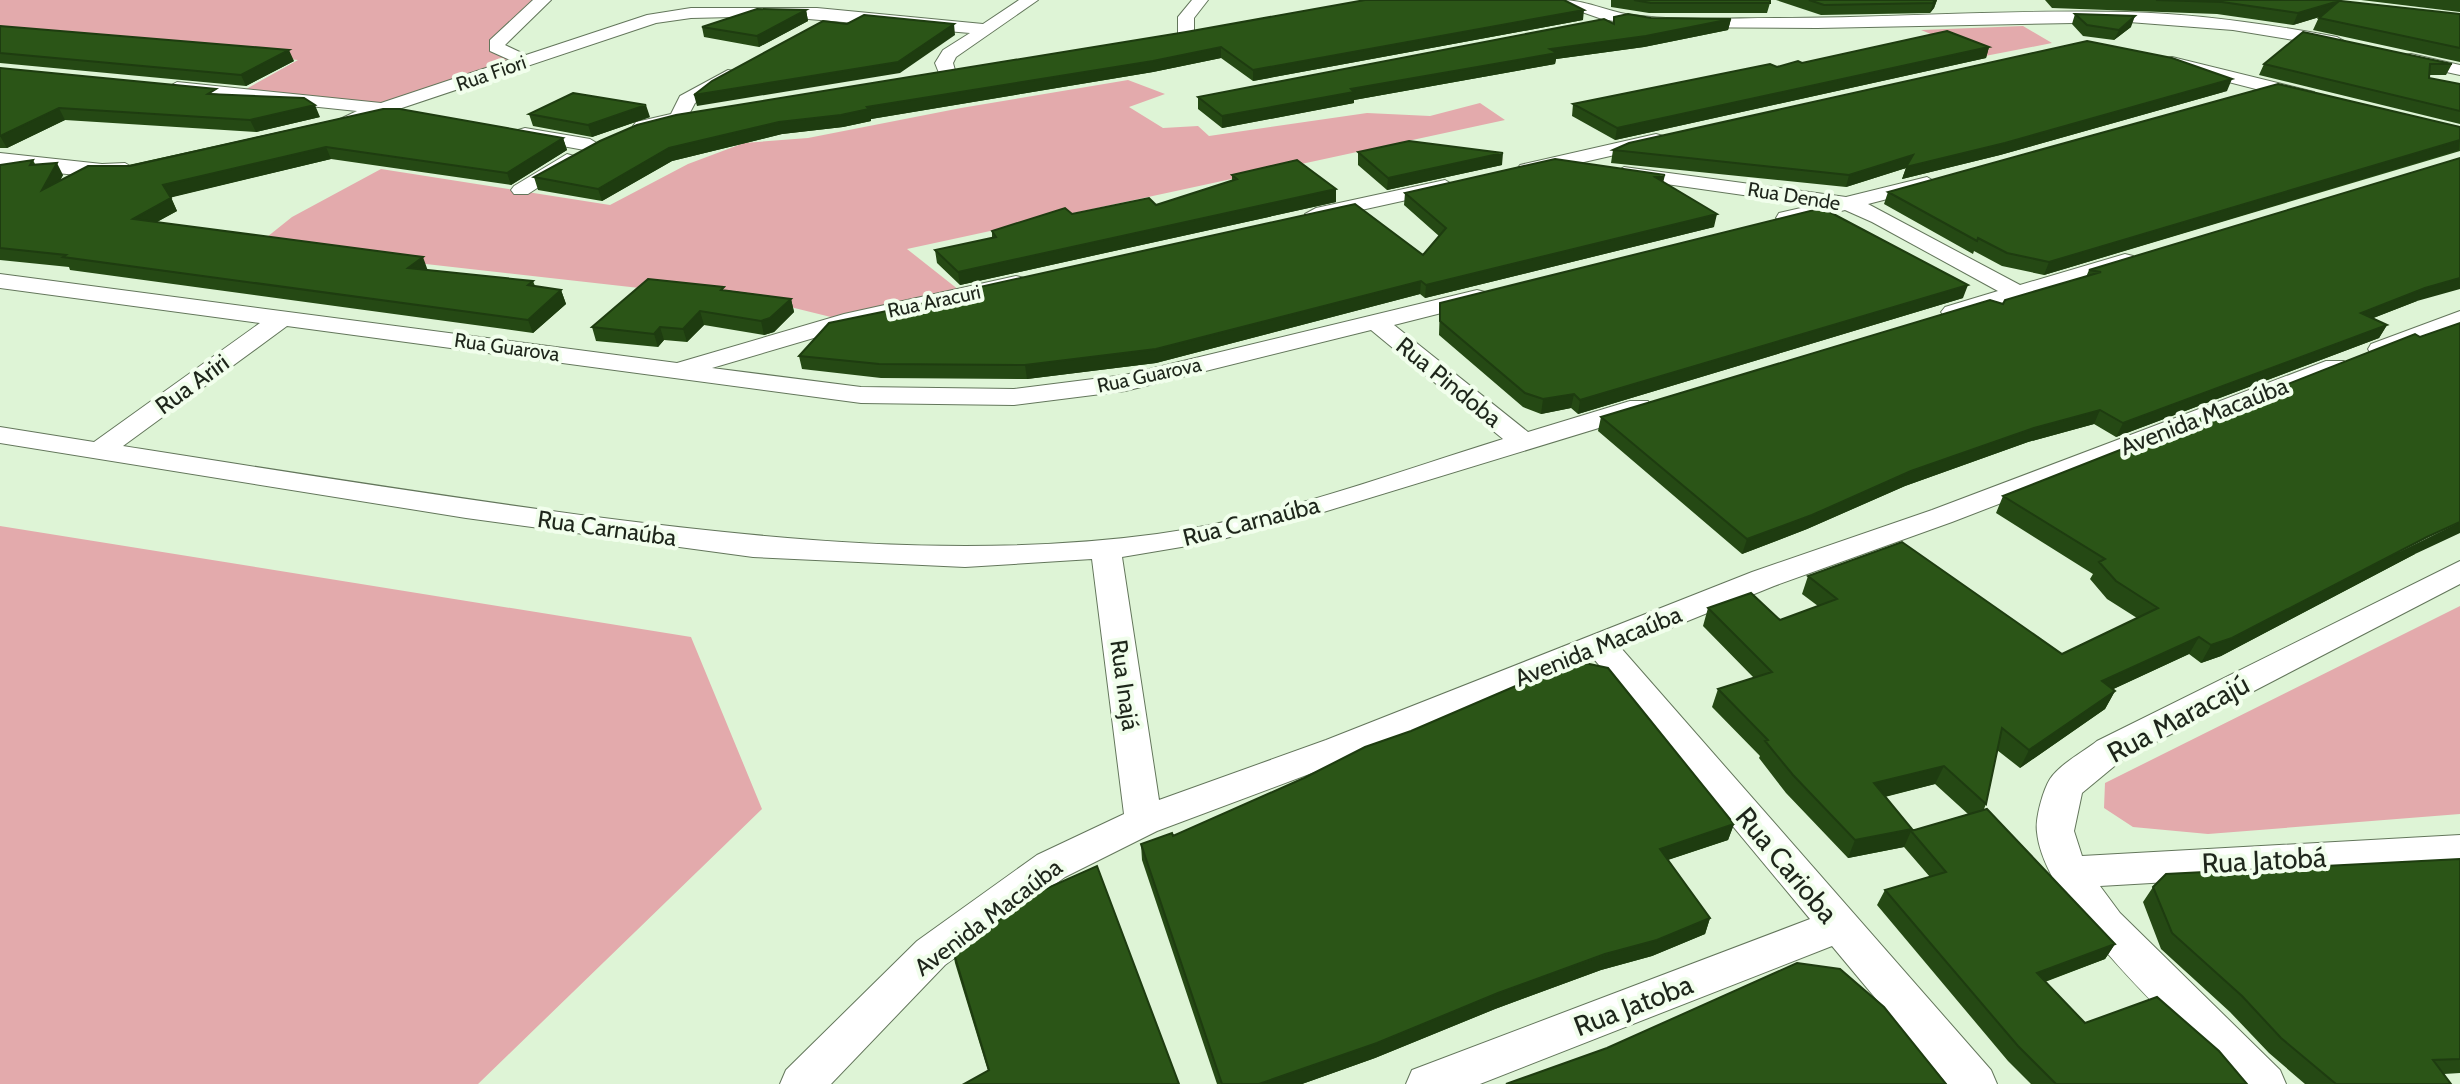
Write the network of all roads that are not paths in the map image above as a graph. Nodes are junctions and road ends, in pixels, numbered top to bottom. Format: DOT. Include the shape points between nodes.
graph roads {
  1 [pos="543,0"];
  2 [pos="1030,0"];
  3 [pos="1200,0"];
  4 [pos="1569,0"];
  5 [pos="1786,0"];
  6 [pos="1947,0"];
  7 [pos="2197,4"];
  8 [pos="839,14"];
  9 [pos="1629,19"];
  10 [pos="1957,20"];
  11 [pos="2217,22"];
  12 [pos="1794,24"];
  13 [pos="812,28"];
  14 [pos="1581,28"];
  15 [pos="984,29"];
  16 [pos="1186,35"];
  17 [pos="2355,46"];
  18 [pos="2149,56"];
  19 [pos="2399,56"];
  20 [pos="526,61"];
  21 [pos="747,64"];
  22 [pos="2460,70"];
  23 [pos="947,74"];
  24 [pos="163,86"];
  25 [pos="2272,87"];
  26 [pos="2228,100"];
  27 [pos="2330,101"];
  28 [pos="389,108"];
  29 [pos="705,114"];
  30 [pos="428,116"];
  31 [pos="678,118"];
  32 [pos="328,126"];
  33 [pos="499,130"];
  34 [pos="628,131"];
  35 [pos="1671,136"];
  36 [pos="0,159"];
  37 [pos="37,163"];
  38 [pos="1550,164"];
  39 [pos="149,167"];
  40 [pos="0,169"];
  41 [pos="1507,173"];
  42 [pos="1949,177"];
  43 [pos="1465,182"];
  44 [pos="521,190"];
  45 [pos="1846,203"];
  46 [pos="1292,219"];
  47 [pos="1770,222"];
  48 [pos="2152,253"];
  49 [pos="1036,278"];
  50 [pos="0,281"];
  51 [pos="1502,290"];
  52 [pos="2018,293"];
  53 [pos="284,317"];
  54 [pos="2460,318"];
  55 [pos="1927,320"];
  56 [pos="1376,322"];
  57 [pos="677,371"];
  58 [pos="1670,398"];
  59 [pos="0,435"];
  60 [pos="1523,442"];
  61 [pos="99,451"];
  62 [pos="1106,549"];
  63 [pos="2460,571"];
  64 [pos="1600,645"];
  65 [pos="1144,821"];
  66 [pos="2460,850"];
  67 [pos="2069,872"];
  68 [pos="1838,926"];
  69 [pos="802,1084"];
  70 [pos="1428,1084"];
  71 [pos="1975,1084"];
  72 [pos="2264,1084"];
  1 -- 20 [label="street" via="496,47"];
  2 -- 15 [label="street"];
  3 -- 16 [label="street" via="1186,17"];
  4 -- 9 [label="street"];
  5 -- 12 [label="street"];
  6 -- 10 [label="street"];
  7 -- 11 [label="street"];
  8 -- 13 [label="street"];
  8 -- 15 [label="street, Rua Fiori"];
  8 -- 20 [label="street, Rua Fiori" via="696,7"];
  9 -- 12 [label="street"];
  9 -- 14 [label="street"];
  10 -- 11 [label="street"];
  10 -- 12 [label="street"];
  11 -- 17 [label="street"];
  15 -- 23 [label="street" via="945,58"];
  18 -- 25 [label="street"];
  19 -- 22 [label="street"];
  20 -- 28 [label="street, Rua Fiori"];
  21 -- 31 [label="street" via="687,100"];
  24 -- 28 [label="street"];
  25 -- 26 [label="street"];
  25 -- 27 [label="street"];
  28 -- 30 [label="street"];
  28 -- 32 [label="street, Rua Fiori"];
  29 -- 31 [label="street"];
  31 -- 34 [label="street"];
  33 -- 44 [label="street" via="597,142"];
  35 -- 38 [label="street"];
  36 -- 37 [label="street"];
  37 -- 39 [label="street" via="102,170"];
  37 -- 40 [label="street"];
  38 -- 41 [label="street"];
  38 -- 45 [label="street, Rua Dende"];
  42 -- 45 [label="street"];
  43 -- 46 [label="street"];
  45 -- 47 [label="street"];
  45 -- 52 [label="street, Rua Dende"];
  48 -- 52 [label="street"];
  49 -- 57 [label="street, Rua Aracuri" via="853,319"];
  50 -- 53 [label="street, Rua Guarova"];
  51 -- 56 [label="street, Rua Guarova"];
  52 -- 55 [label="street"];
  53 -- 57 [label="street, Rua Guarova"];
  53 -- 61 [label="street, Rua Ariri"];
  54 -- 64 [label="street, Avenida Macaúba"];
  56 -- 57 [label="street, Rua Guarova" via="1125,383 1014,397 861,395"];
  56 -- 60 [label="street, Rua Pindoba"];
  58 -- 60 [label="street, Rua Carnaúba"];
  59 -- 61 [label="street, Rua Carnaúba"];
  60 -- 62 [label="street, Rua Carnaúba" via="1211,533"];
  61 -- 62 [label="street, Rua Carnaúba" via="466,509 753,547 965,557"];
  62 -- 65 [label="street, Rua Inajá"];
  63 -- 67 [label="street, Rua Maracajú" via="2110,750 2065,786 2055,831"];
  64 -- 65 [label="street, Avenida Macaúba"];
  64 -- 68 [label="street, Rua Carioba"];
  65 -- 69 [label="street, Avenida Macaúba" via="1051,866 931,953"];
  66 -- 67 [label="street, Rua Jatobá"];
  67 -- 72 [label="street, Rua Maracajú" via="2106,925"];
  68 -- 70 [label="street, Rua Jatoba"];
  68 -- 71 [label="street, Rua Carioba"];
}
